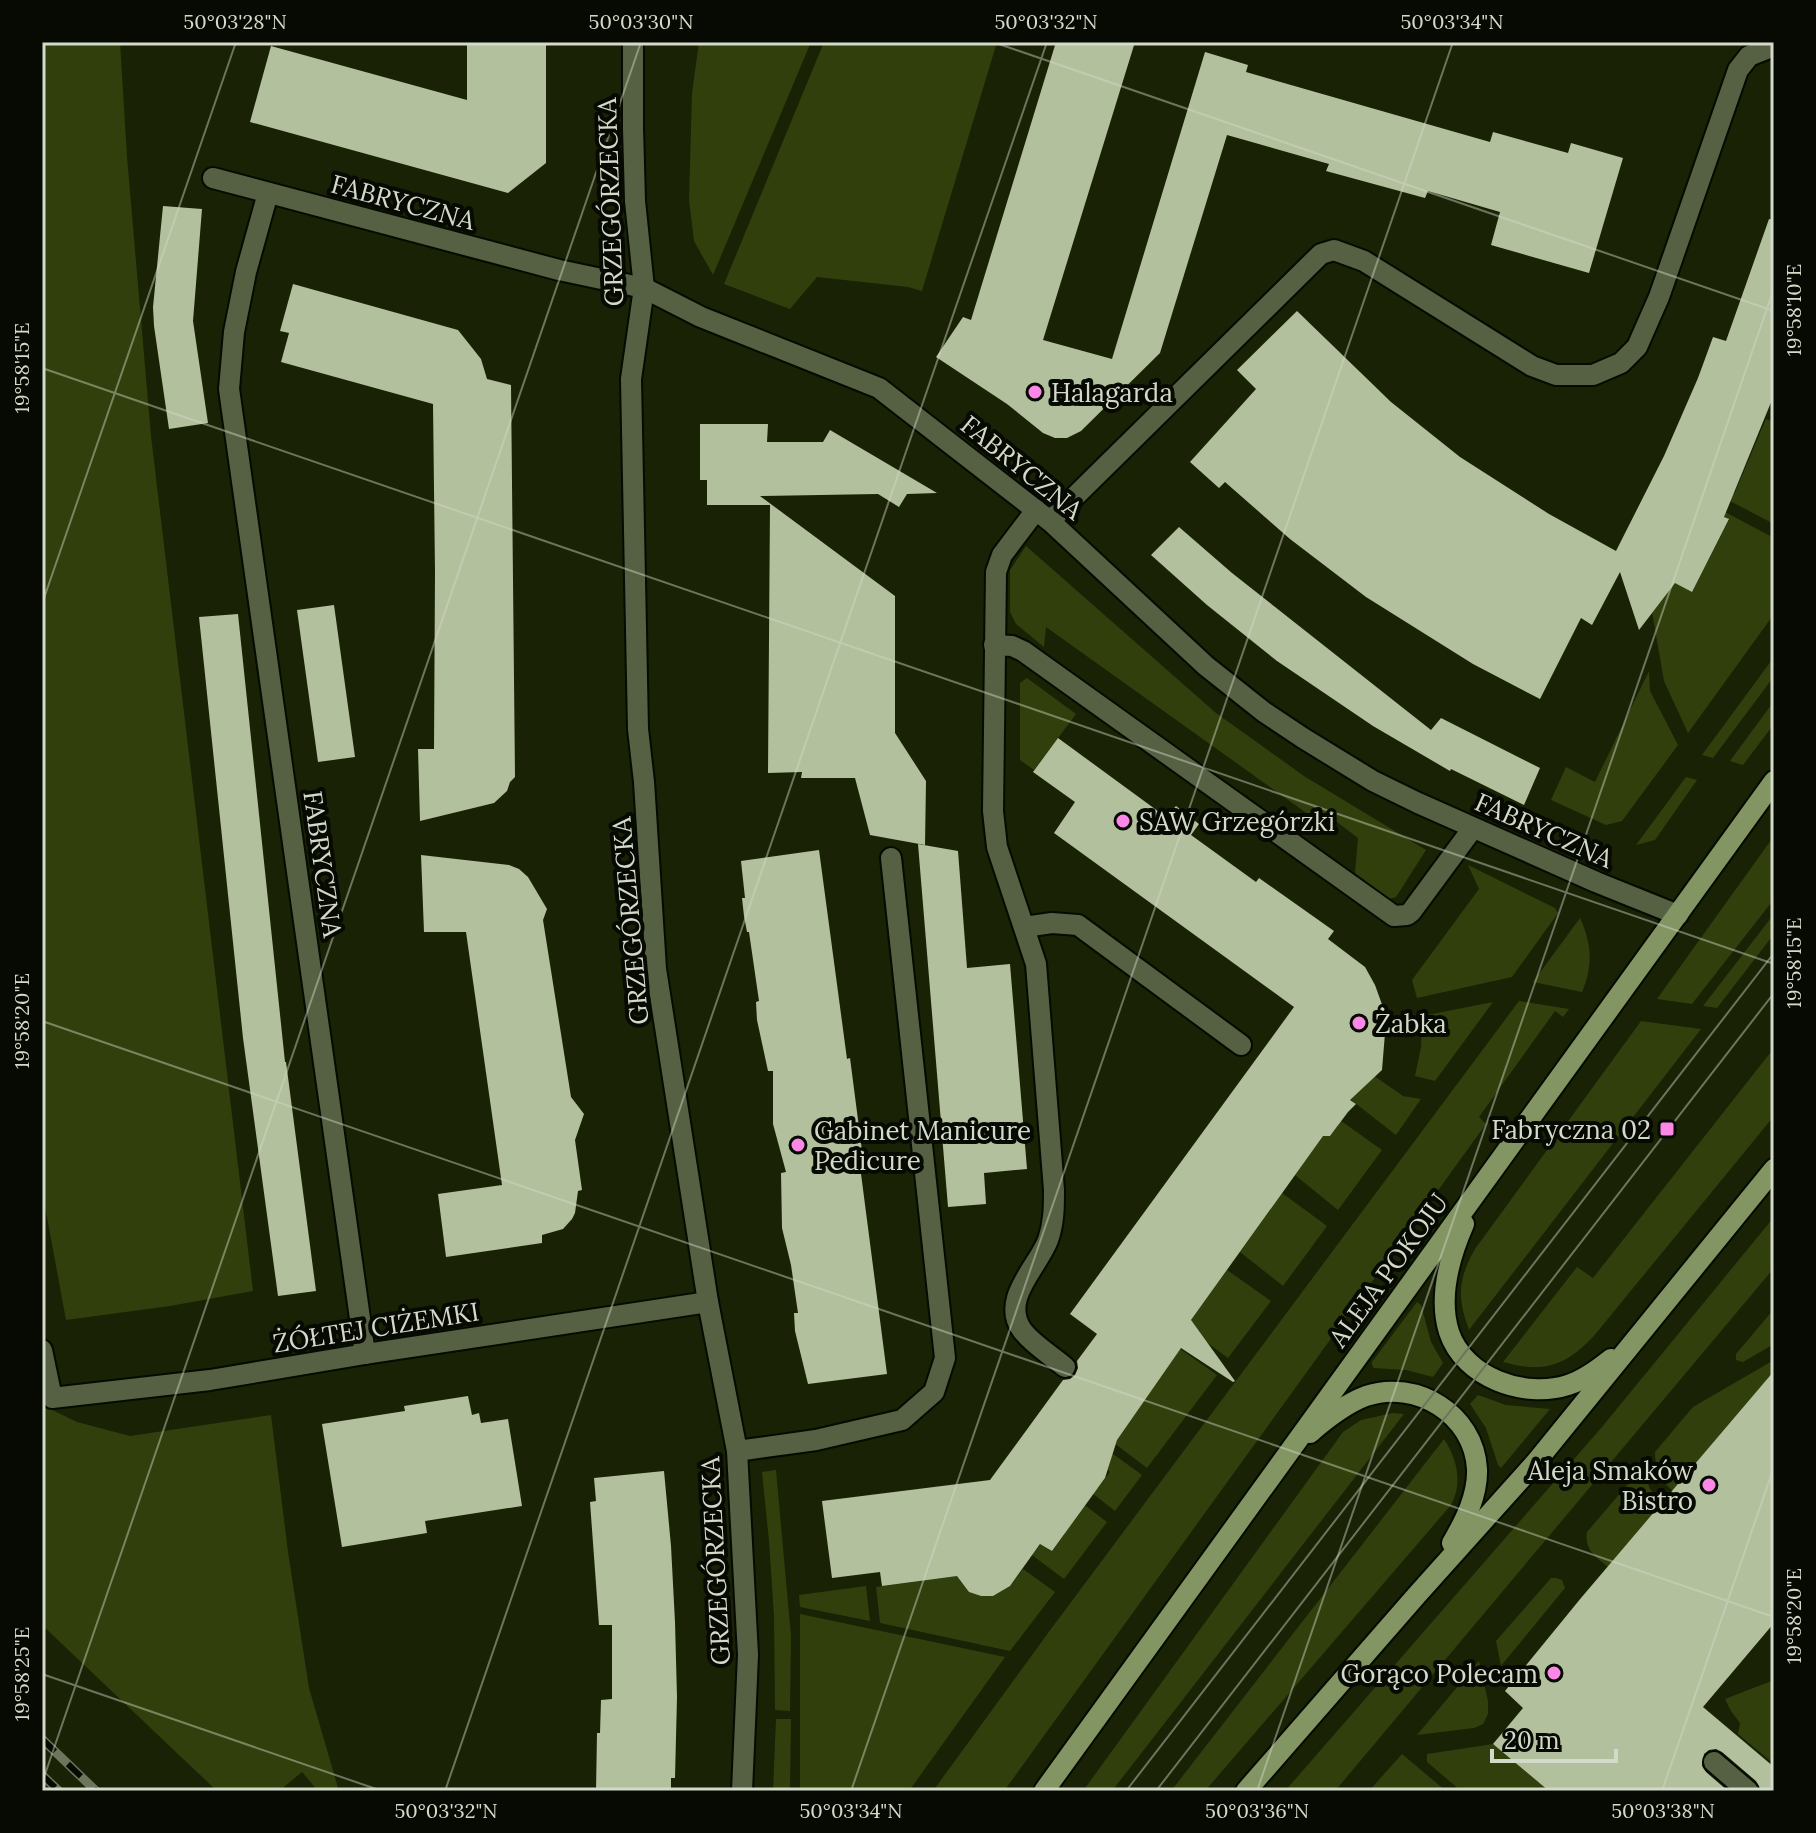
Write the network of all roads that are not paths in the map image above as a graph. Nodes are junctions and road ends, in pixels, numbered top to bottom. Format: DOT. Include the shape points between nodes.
graph roads {
  1 [pos="633,42"];
  2 [pos="1774,46"];
  3 [pos="213,178"];
  4 [pos="268,193"];
  5 [pos="644,288"];
  6 [pos="1043,515"];
  7 [pos="994,645"];
  8 [pos="1774,781"];
  9 [pos="1473,828"];
  10 [pos="891,858"];
  11 [pos="1678,915"];
  12 [pos="1024,927"];
  13 [pos="1241,1045"];
  14 [pos="1774,1169"];
  15 [pos="1485,1181"];
  16 [pos="708,1302"];
  17 [pos="1646,1327"];
  18 [pos="42,1350"];
  19 [pos="365,1354"];
  20 [pos="1065,1367"];
  21 [pos="737,1451"];
  22 [pos="1276,1468"];
  23 [pos="1416,1596"];
  24 [pos="1275,1756"];
  25 [pos="1714,1762"];
  26 [pos="742,1791"];
  27 [pos="1044,1791"];
  28 [pos="1246,1791"];
  29 [pos="1260,1791"];
  30 [pos="1748,1791"];
  1 -- 5 [label="street, GRZEGÓRZECKA" via="635,201"];
  2 -- 6 [label="street" via="1749,56 1738,70 1659,297 1637,347 1621,363 1593,375 1556,375 1532,366 1364,261 1334,250 1321,254"];
  3 -- 4 [label="street, FABRYCZNA"];
  4 -- 5 [label="street, FABRYCZNA"];
  4 -- 19 [label="street, FABRYCZNA" via="237,317 229,389"];
  5 -- 6 [label="street, FABRYCZNA" via="701,317 879,388"];
  5 -- 16 [label="street, GRZEGÓRZECKA" via="631,379 638,729 656,969"];
  6 -- 7 [label="street" via="1002,555 996,572"];
  6 -- 9 [label="street, FABRYCZNA" via="1264,712 1373,781"];
  7 -- 9 [label="street" via="1023,651 1394,916 1411,912"];
  7 -- 12 [label="street" via="995,836"];
  8 -- 11 [label="main road, ALEJA POKOJU"];
  9 -- 11 [label="street, FABRYCZNA"];
  10 -- 21 [label="street" via="945,1358 934,1392 902,1420"];
  11 -- 15 [label="main road, ALEJA POKOJU"];
  12 -- 13 [label="street" via="1078,925"];
  12 -- 20 [label="street" via="1036,964 1054,1219 1043,1252 1016,1297 1015,1313 1027,1336"];
  14 -- 17 [label="main road"];
  15 -- 17 [label="main road" via="1456,1242 1446,1291 1449,1331 1462,1356 1493,1378 1524,1388 1569,1385 1608,1361"];
  15 -- 22 [label="main road, ALEJA POKOJU"];
  16 -- 19 [label="street, ŻÓŁTEJ CIŻEMKI"];
  16 -- 21 [label="street, GRZEGÓRZECKA"];
  17 -- 23 [label="main road" via="1536,1462"];
  18 -- 19 [label="street, ŻÓŁTEJ CIŻEMKI" via="52,1398 210,1380"];
  21 -- 26 [label="street, GRZEGÓRZECKA" via="748,1655"];
  22 -- 23 [label="main road" via="1323,1422 1367,1396 1407,1392 1428,1399 1457,1420 1471,1443 1477,1471 1472,1503 1454,1541"];
  22 -- 27 [label="main road, ALEJA POKOJU"];
  23 -- 24 [label="main road"];
  24 -- 28 [label="main road"];
  24 -- 29 [label="street"];
  25 -- 30 [label="street"];
}
